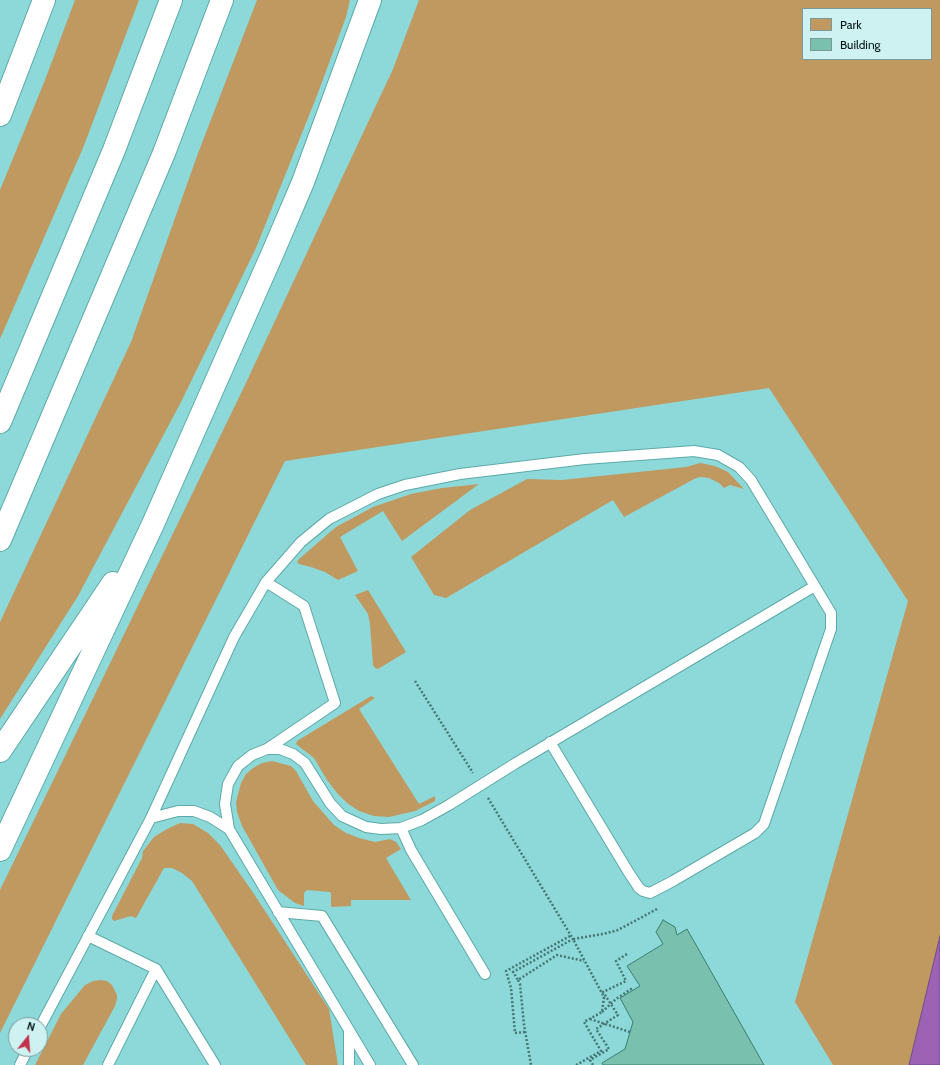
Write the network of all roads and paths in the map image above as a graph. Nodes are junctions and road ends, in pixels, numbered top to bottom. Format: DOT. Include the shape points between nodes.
graph roads {
  1 [pos="44,0"];
  2 [pos="171,0"];
  3 [pos="222,0"];
  4 [pos="370,0"];
  5 [pos="0,115"];
  6 [pos="0,422"];
  7 [pos="152,524"];
  8 [pos="0,540"];
  9 [pos="266,582"];
  10 [pos="815,586"];
  11 [pos="415,681"];
  12 [pos="550,742"];
  13 [pos="267,749"];
  14 [pos="0,751"];
  15 [pos="480,785"];
  16 [pos="151,818"];
  17 [pos="401,828"];
  18 [pos="229,829"];
  19 [pos="0,850"];
  20 [pos="659,907"];
  21 [pos="278,912"];
  22 [pos="88,936"];
  23 [pos="570,936"];
  24 [pos="572,939"];
  25 [pos="627,954"];
  26 [pos="584,960"];
  27 [pos="156,968"];
  28 [pos="485,974"];
  29 [pos="518,980"];
  30 [pos="632,991"];
  31 [pos="602,1012"];
  32 [pos="45,1017"];
  33 [pos="590,1019"];
  34 [pos="349,1030"];
  35 [pos="525,1032"];
  36 [pos="630,1032"];
  37 [pos="108,1065"];
  38 [pos="215,1065"];
  39 [pos="349,1065"];
  40 [pos="370,1065"];
  41 [pos="413,1065"];
  42 [pos="531,1065"];
  43 [pos="576,1065"];
  44 [pos="593,1065"];
  1 -- 5 [label="highway"];
  2 -- 6 [label="highway" via="114,150"];
  3 -- 8 [label="highway" via="164,153"];
  4 -- 7 [label="highway" via="305,175 274,250"];
  7 -- 14 [label="highway"];
  7 -- 19 [label="highway"];
  9 -- 10 [label="lane" via="301,542 328,519 378,494 405,485 460,474 585,459 694,451 718,455 739,466 751,480"];
  9 -- 13 [label="lane" via="304,606 335,703"];
  9 -- 16 [label="lane" via="234,637"];
  10 -- 12 [label="lane"];
  10 -- 12 [label="lane" via="831,613 831,629 764,824 742,841 656,890 650,893 643,891 629,874"];
  11 -- 15 [label="path"];
  12 -- 15 [label="lane"];
  13 -- 17 [label="lane" via="280,749 305,763 330,804 342,816 366,827"];
  13 -- 18 [label="lane" via="238,766 228,784 225,804"];
  15 -- 17 [label="lane" via="422,820"];
  15 -- 23 [label="path"];
  16 -- 18 [label="lane" via="178,811 194,811"];
  16 -- 22 [label="lane"];
  17 -- 28 [label="lane" via="411,850"];
  18 -- 21 [label="lane"];
  20 -- 24 [label="path" via="618,930"];
  21 -- 34 [label="lane"];
  21 -- 41 [label="lane" via="322,916"];
  22 -- 27 [label="lane"];
  22 -- 32 [label="lane"];
  23 -- 24 [label="path"];
  23 -- 35 [label="path" via="506,971 511,988 515,1032"];
  24 -- 26 [label="path"];
  24 -- 29 [label="path" via="513,972"];
  25 -- 44 [label="path" via="616,961 626,981 603,992 618,1015 596,1029 609,1049 590,1060"];
  26 -- 29 [label="path" via="557,955"];
  26 -- 31 [label="path" via="604,997"];
  27 -- 37 [label="lane"];
  27 -- 38 [label="lane"];
  29 -- 35 [label="path"];
  30 -- 31 [label="path, bridge" via="631,989 616,999"];
  31 -- 33 [label="path, bridge"];
  33 -- 36 [label="path, bridge"];
  33 -- 43 [label="path" via="584,1022 601,1051"];
  34 -- 39 [label="lane"];
  34 -- 40 [label="lane"];
  35 -- 42 [label="path"];
}
